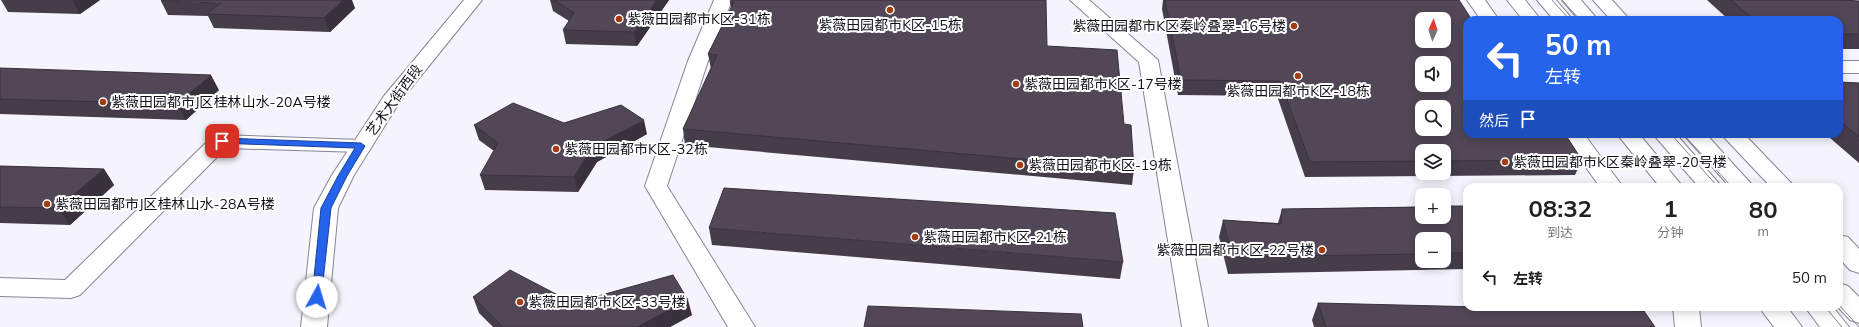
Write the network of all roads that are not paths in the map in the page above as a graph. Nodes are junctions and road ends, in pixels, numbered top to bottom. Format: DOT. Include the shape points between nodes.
graph roads {
  1 [pos="473,0"];
  2 [pos="723,0"];
  3 [pos="1079,0"];
  4 [pos="1476,0"];
  5 [pos="1516,0"];
  6 [pos="1546,0"];
  7 [pos="1571,0"];
  8 [pos="1602,0"];
  9 [pos="1487,16"];
  10 [pos="1529,16"];
  11 [pos="1560,16"];
  12 [pos="1586,16"];
  13 [pos="1617,16"];
  14 [pos="1843,67"];
  15 [pos="1859,67"];
  16 [pos="1576,138"];
  17 [pos="1631,138"];
  18 [pos="1668,138"];
  19 [pos="1698,138"];
  20 [pos="1736,138"];
  21 [pos="361,146"];
  22 [pos="1609,183"];
  23 [pos="1669,183"];
  24 [pos="1708,183"];
  25 [pos="1739,183"];
  26 [pos="1780,183"];
  27 [pos="1843,247"];
  28 [pos="1859,264"];
  29 [pos="0,287"];
  30 [pos="1843,296"];
  31 [pos="1686,311"];
  32 [pos="1775,311"];
  33 [pos="1822,311"];
  34 [pos="1859,314"];
  35 [pos="314,327"];
  36 [pos="742,327"];
  37 [pos="1195,327"];
  38 [pos="1688,327"];
  39 [pos="1789,327"];
  40 [pos="1836,327"];
  1 -- 21 [label="street, 艺术大街西段" via="391,100"];
  2 -- 36 [label="street" via="698,62 656,186"];
  3 -- 37 [label="street" via="1148,60"];
  4 -- 9 [label="street"];
  5 -- 10 [label="street"];
  6 -- 11 [label="street"];
  7 -- 12 [label="street"];
  8 -- 13 [label="street"];
  14 -- 15 [label="street"];
  16 -- 22 [label="street"];
  17 -- 23 [label="street"];
  18 -- 24 [label="street"];
  19 -- 25 [label="street"];
  20 -- 26 [label="street"];
  21 -- 29 [label="street" via="222,141 71,289"];
  21 -- 35 [label="street, 艺术大街西段" via="326,208"];
  27 -- 28 [label="street"];
  30 -- 34 [label="street"];
  31 -- 38 [label="street"];
  32 -- 39 [label="street"];
  33 -- 40 [label="street"];
}
